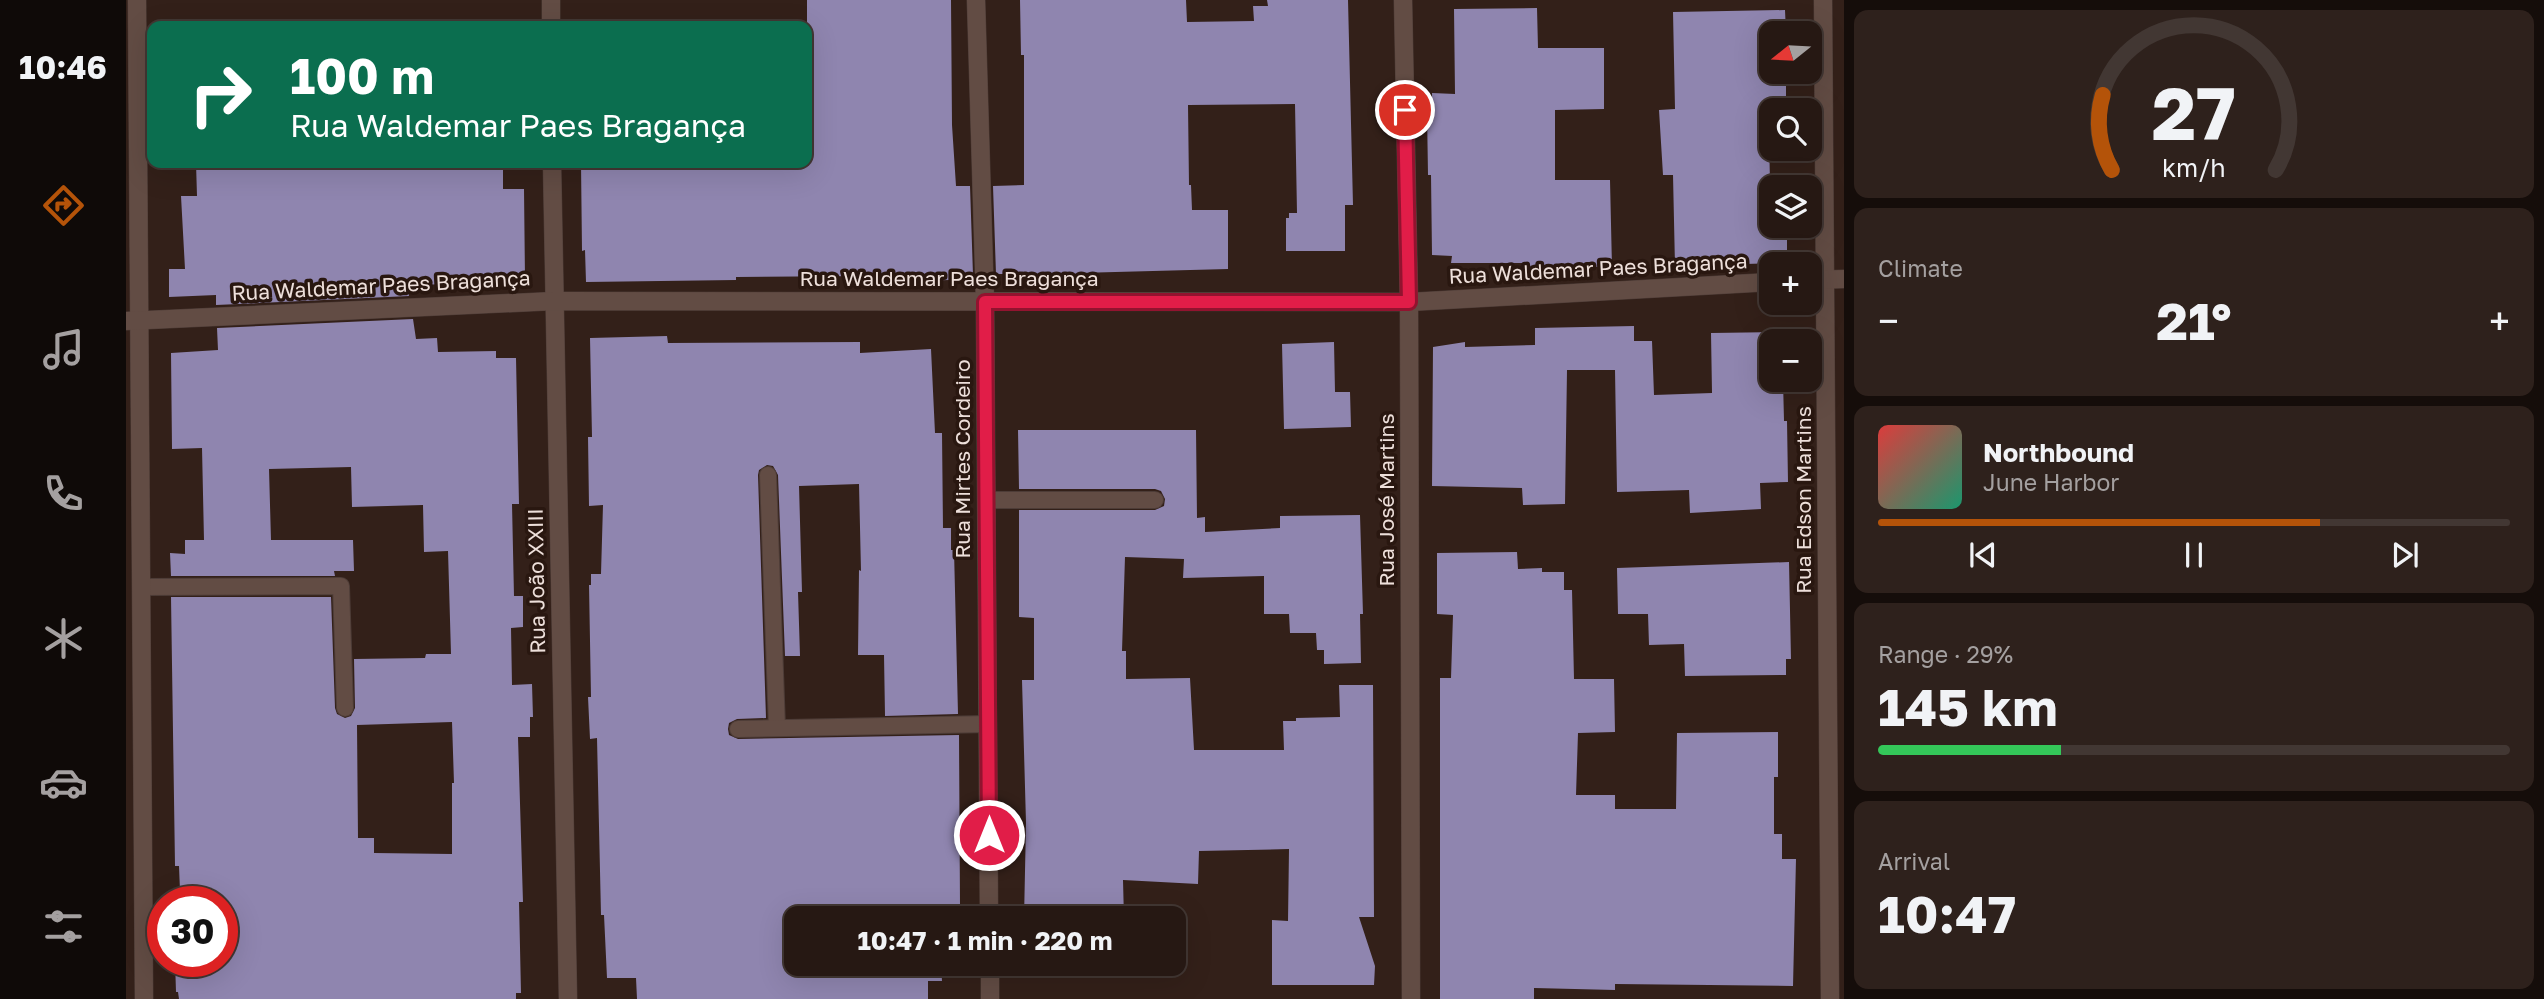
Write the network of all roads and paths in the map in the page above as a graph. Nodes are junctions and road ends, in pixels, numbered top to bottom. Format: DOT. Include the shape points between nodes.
graph roads {
  1 [pos="136,0"];
  2 [pos="551,0"];
  3 [pos="976,0"];
  4 [pos="1403,0"];
  5 [pos="1824,0"];
  6 [pos="551,21"];
  7 [pos="552,168"];
  8 [pos="1818,252"];
  9 [pos="1844,279"];
  10 [pos="1822,280"];
  11 [pos="1759,283"];
  12 [pos="554,301"];
  13 [pos="985,302"];
  14 [pos="1409,302"];
  15 [pos="1818,315"];
  16 [pos="133,321"];
  17 [pos="768,475"];
  18 [pos="986,500"];
  19 [pos="1154,500"];
  20 [pos="142,587"];
  21 [pos="345,708"];
  22 [pos="988,724"];
  23 [pos="777,728"];
  24 [pos="738,729"];
  25 [pos="989,906"];
  26 [pos="990,976"];
  27 [pos="144,999"];
  28 [pos="568,999"];
  29 [pos="990,999"];
  30 [pos="1411,999"];
  31 [pos="1830,999"];
  1 -- 16 [label="street"];
  2 -- 6 [label="street"];
  3 -- 13 [label="street, Rua Mirtes Cordeiro"];
  4 -- 14 [label="street, Rua José Martins"];
  5 -- 8 [label="street, Rua Edson Martins"];
  7 -- 12 [label="street, Rua João XXIII"];
  9 -- 10 [label="street"];
  11 -- 14 [label="street, Rua Waldemar Paes Bragança"];
  12 -- 13 [label="street, Rua Waldemar Paes Bragança"];
  12 -- 16 [label="street, Rua Waldemar Paes Bragança"];
  12 -- 28 [label="street, Rua João XXIII"];
  13 -- 14 [label="street, Rua Waldemar Paes Bragança"];
  13 -- 18 [label="street, Rua Mirtes Cordeiro"];
  14 -- 30 [label="street, Rua José Martins"];
  15 -- 31 [label="street, Rua Edson Martins"];
  16 -- 20 [label="street"];
  17 -- 23 [label="lane"];
  18 -- 19 [label="lane"];
  18 -- 22 [label="street, Rua Mirtes Cordeiro"];
  20 -- 21 [label="lane" via="341,586"];
  20 -- 27 [label="street"];
  22 -- 23 [label="lane"];
  22 -- 25 [label="street, Rua Mirtes Cordeiro"];
  23 -- 24 [label="lane"];
  26 -- 29 [label="street"];
}
